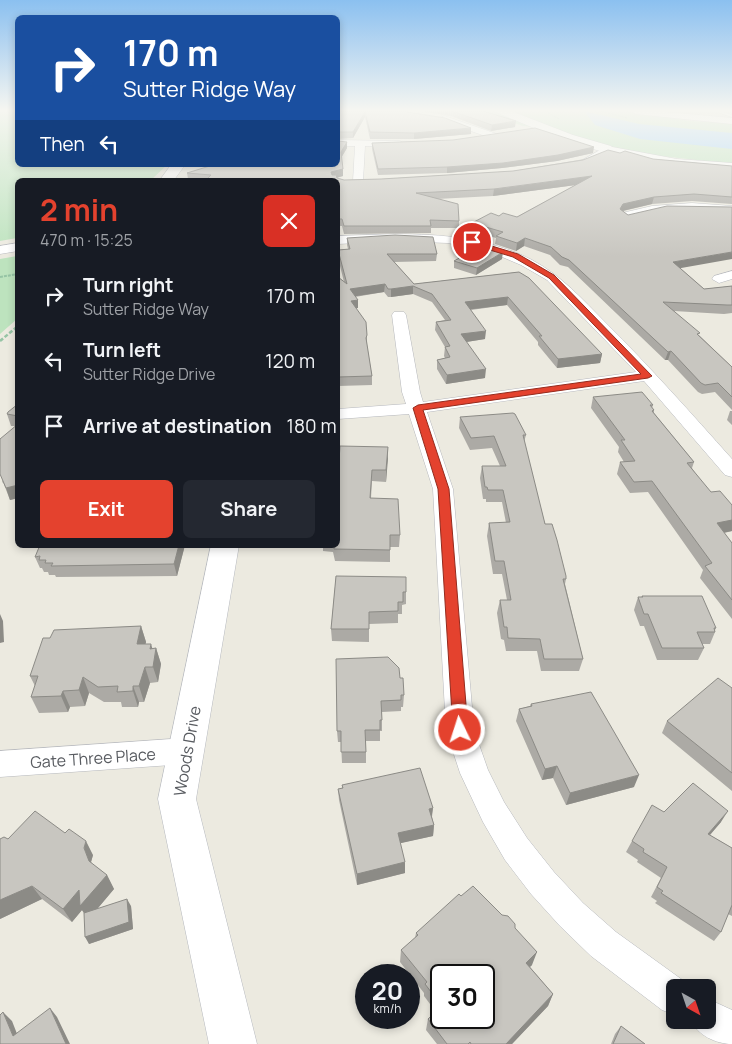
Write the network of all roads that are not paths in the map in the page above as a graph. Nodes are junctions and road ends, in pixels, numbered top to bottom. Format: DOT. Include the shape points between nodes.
graph roads {
  1 [pos="358,160"];
  2 [pos="588,160"];
  3 [pos="665,160"];
  4 [pos="574,164"];
  5 [pos="732,166"];
  6 [pos="177,167"];
  7 [pos="168,178"];
  8 [pos="372,180"];
  9 [pos="732,209"];
  10 [pos="626,216"];
  11 [pos="340,240"];
  12 [pos="15,248"];
  13 [pos="0,250"];
  14 [pos="399,314"];
  15 [pos="648,376"];
  16 [pos="418,408"];
  17 [pos="340,414"];
  18 [pos="732,472"];
  19 [pos="224,548"];
  20 [pos="186,752"];
  21 [pos="0,764"];
  22 [pos="666,991"];
  23 [pos="716,1021"];
  24 [pos="732,1030"];
  25 [pos="233,1044"];
  1 -- 8 [label="street" via="354,181"];
  2 -- 4 [label="street"];
  3 -- 5 [label="street"];
  6 -- 7 [label="street"];
  9 -- 10 [label="street" via="670,207"];
  11 -- 15 [label="street" via="433,236 472,242 515,256 552,277"];
  12 -- 13 [label="street"];
  14 -- 16 [label="street" via="411,392"];
  15 -- 16 [label="street"];
  15 -- 18 [label="street"];
  16 -- 17 [label="street"];
  16 -- 22 [label="street" via="443,489 460,730 481,789 517,852 542,884 606,948"];
  19 -- 20 [label="street, Woods Drive"];
  20 -- 21 [label="street, Gate Three Place"];
  20 -- 25 [label="street, Woods Drive" via="177,799"];
  23 -- 24 [label="street"];
}
